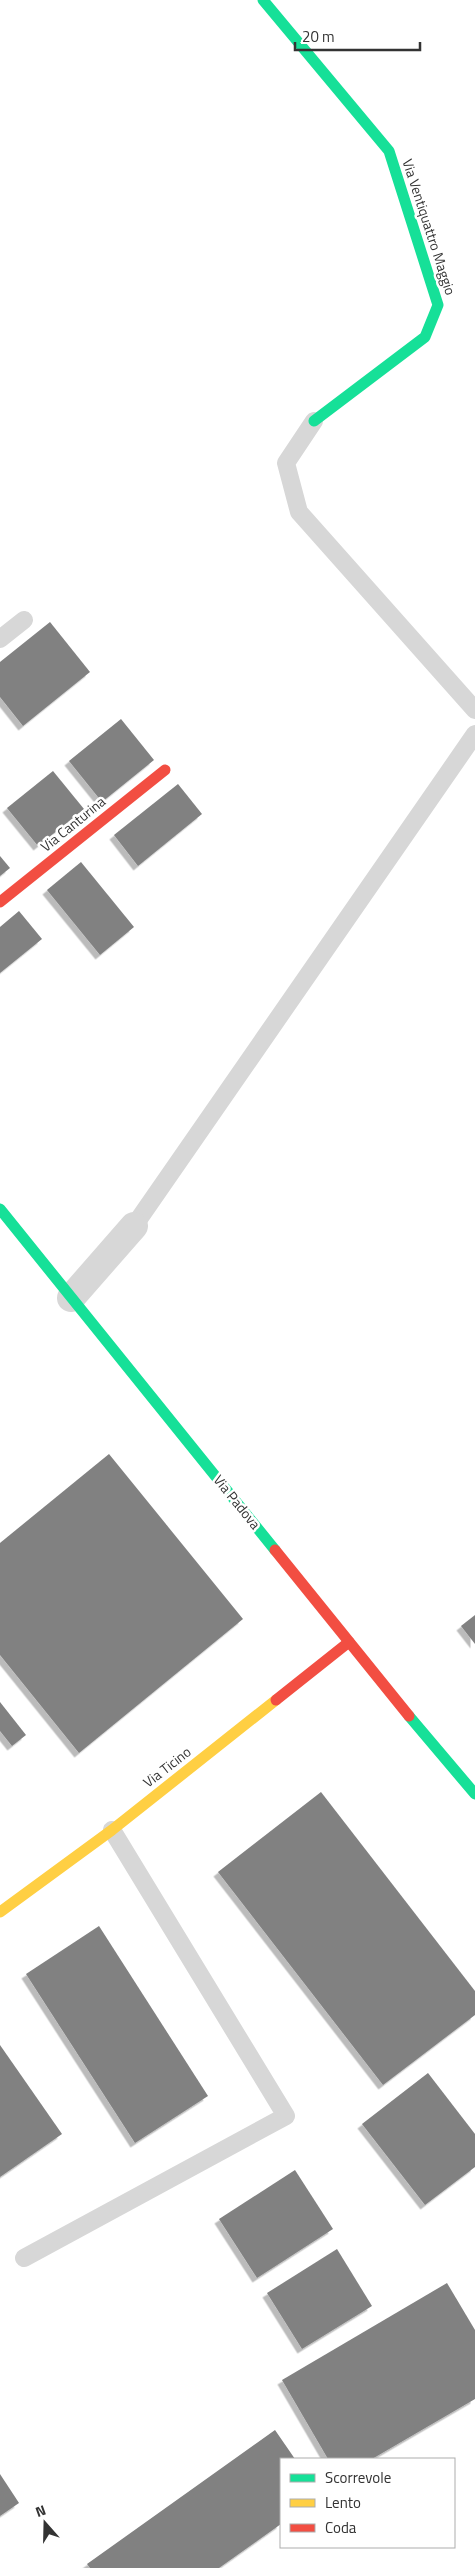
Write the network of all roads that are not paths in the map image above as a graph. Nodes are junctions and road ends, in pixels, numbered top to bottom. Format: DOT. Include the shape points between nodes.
graph roads {
  1 [pos="263,0"];
  2 [pos="314,421"];
  3 [pos="24,620"];
  4 [pos="0,639"];
  5 [pos="475,710"];
  6 [pos="475,734"];
  7 [pos="165,770"];
  8 [pos="0,902"];
  9 [pos="0,1209"];
  10 [pos="134,1226"];
  11 [pos="71,1298"];
  12 [pos="349,1642"];
  13 [pos="475,1794"];
  14 [pos="112,1830"];
  15 [pos="0,1912"];
  16 [pos="24,2258"];
  1 -- 2 [label="street, Via Ventiquattro Maggio" via="389,151 438,305 425,337"];
  2 -- 5 [label="lane" via="286,463 299,512"];
  3 -- 4 [label="lane"];
  6 -- 10 [label="lane"];
  7 -- 8 [label="street, Via Canturina"];
  9 -- 11 [label="street, Via Padova"];
  10 -- 11 [label="street"];
  11 -- 12 [label="street, Via Padova"];
  12 -- 13 [label="street, Via Padova"];
  12 -- 14 [label="street, Via Ticino"];
  14 -- 15 [label="street, Via Ticino"];
  14 -- 16 [label="lane" via="286,2116"];
}
